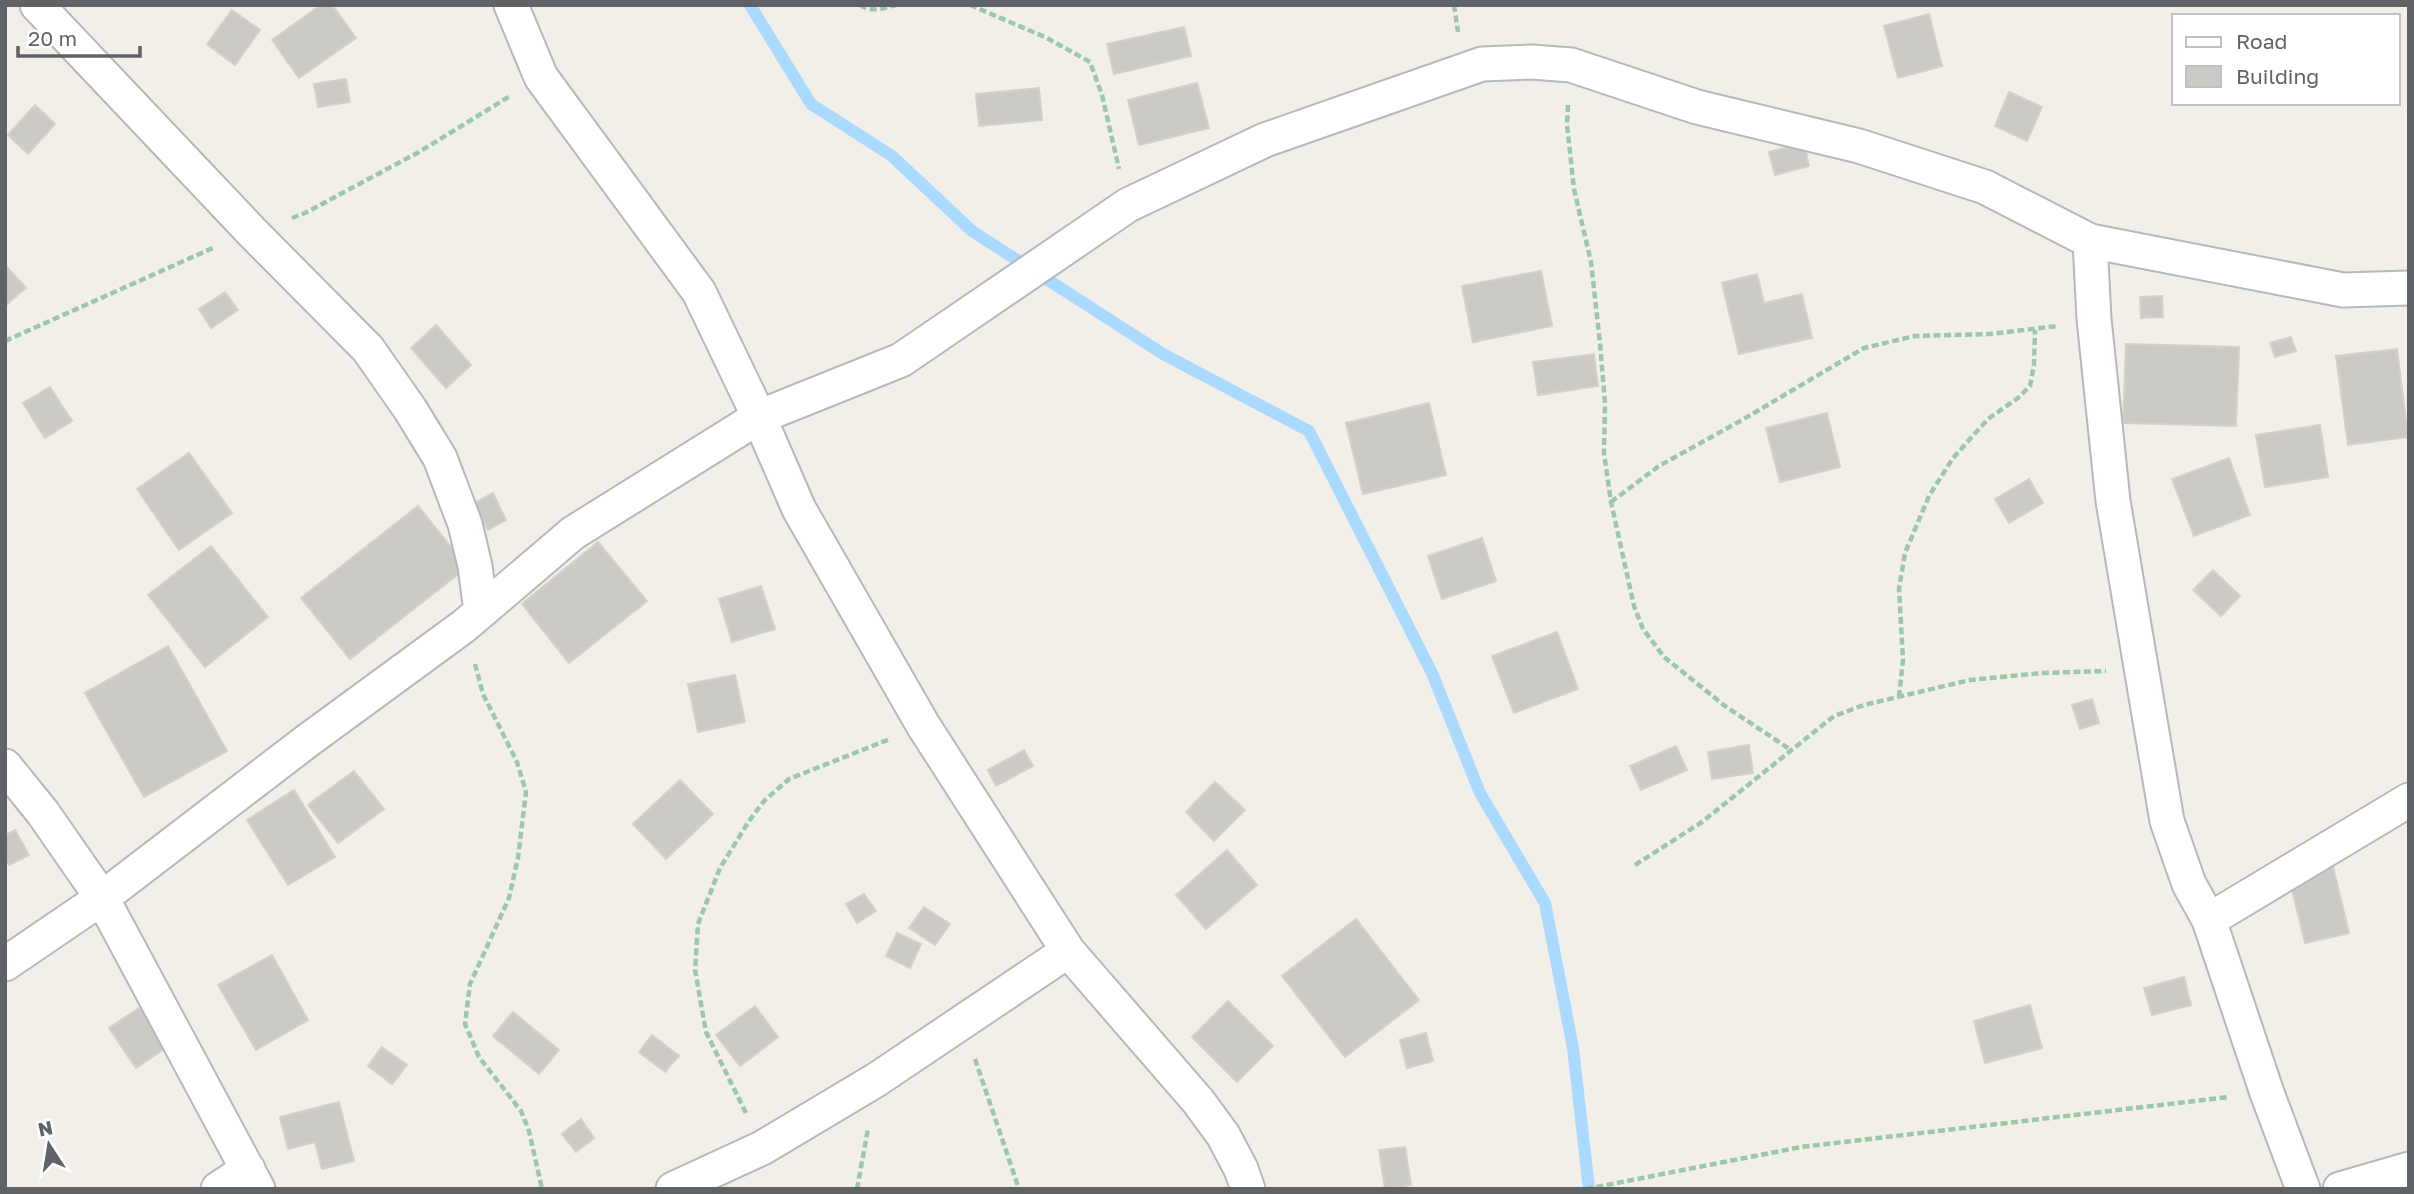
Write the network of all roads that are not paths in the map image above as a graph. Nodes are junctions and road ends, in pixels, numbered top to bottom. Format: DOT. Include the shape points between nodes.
graph roads {
  1 [pos="37,5"];
  2 [pos="511,5"];
  3 [pos="2090,241"];
  4 [pos="2409,288"];
  5 [pos="759,417"];
  6 [pos="472,619"];
  7 [pos="5,766"];
  8 [pos="2409,800"];
  9 [pos="102,898"];
  10 [pos="2209,920"];
  11 [pos="1068,951"];
  12 [pos="5,964"];
  13 [pos="2409,1169"];
  14 [pos="253,1179"];
  15 [pos="218,1189"];
  16 [pos="673,1189"];
  17 [pos="1248,1189"];
  18 [pos="2303,1189"];
  19 [pos="2340,1189"];
  1 -- 6 [label="street" via="368,349 440,458 465,523 475,566"];
  2 -- 5 [label="street" via="541,77 699,292"];
  3 -- 4 [label="street" via="2343,290"];
  3 -- 5 [label="street" via="1985,187 1859,146 1697,107 1571,65 1482,64 1265,139 1128,205 901,359"];
  3 -- 10 [label="street" via="2113,501 2167,821 2189,884"];
  5 -- 6 [label="street" via="573,533"];
  5 -- 11 [label="street" via="799,509 923,725"];
  6 -- 9 [label="street"];
  7 -- 9 [label="street"];
  8 -- 10 [label="street"];
  9 -- 12 [label="street"];
  9 -- 14 [label="street"];
  10 -- 18 [label="street"];
  11 -- 16 [label="street" via="876,1080 762,1148"];
  11 -- 17 [label="street" via="1198,1101 1223,1135"];
  13 -- 19 [label="street"];
  14 -- 15 [label="street"];
}
